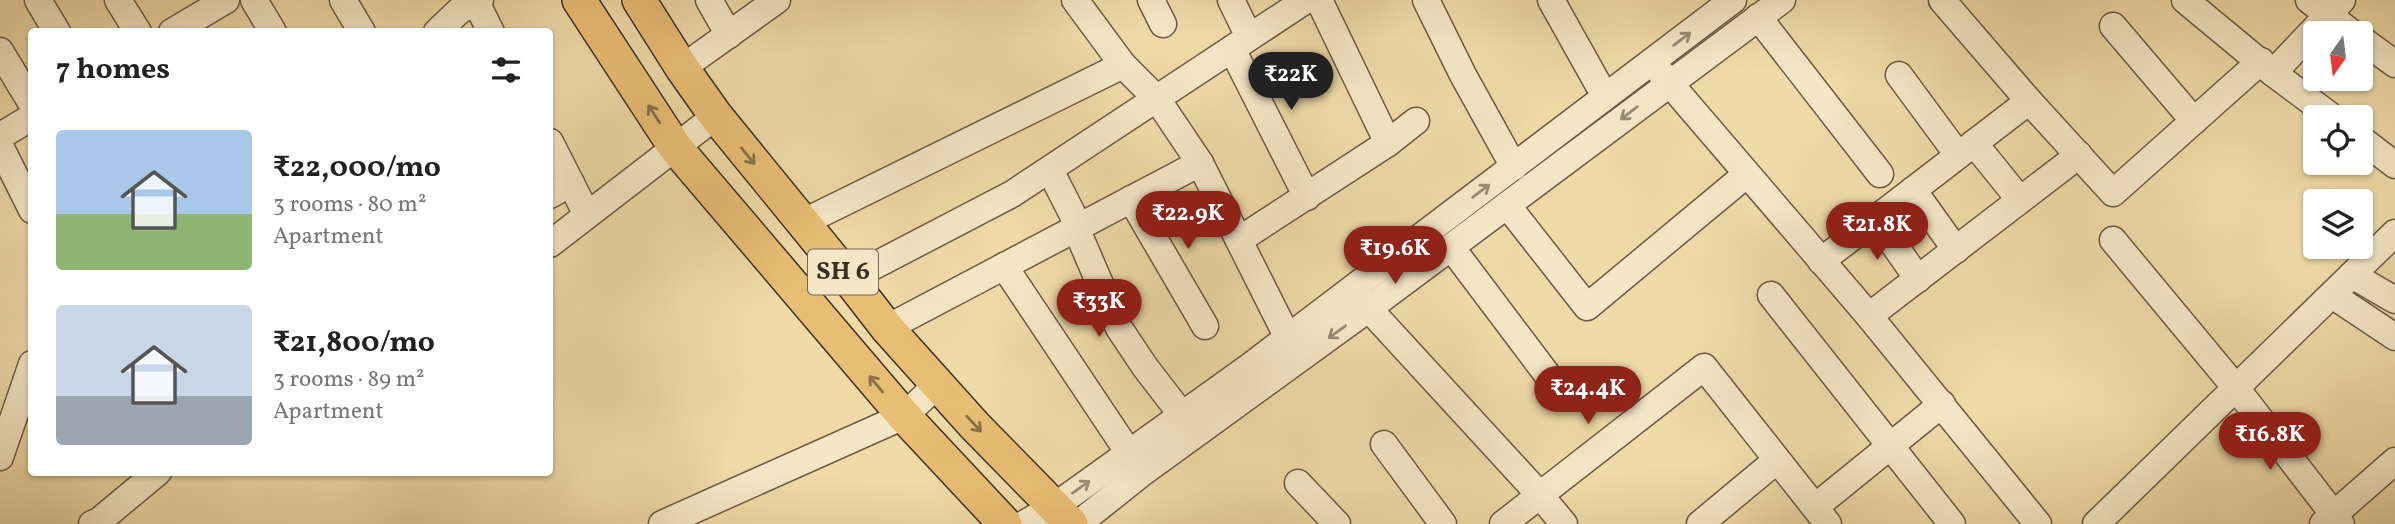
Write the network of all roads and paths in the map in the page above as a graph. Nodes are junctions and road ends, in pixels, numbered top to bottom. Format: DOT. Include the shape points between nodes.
graph roads {
  1 [pos="38,0"];
  2 [pos="118,0"];
  3 [pos="226,0"];
  4 [pos="254,0"];
  5 [pos="342,0"];
  6 [pos="579,0"];
  7 [pos="639,0"];
  8 [pos="709,0"];
  9 [pos="777,0"];
  10 [pos="1075,0"];
  11 [pos="1151,0"];
  12 [pos="1231,0"];
  13 [pos="1306,0"];
  14 [pos="1319,0"];
  15 [pos="1426,0"];
  16 [pos="1551,0"];
  17 [pos="1733,0"];
  18 [pos="1782,0"];
  19 [pos="1942,0"];
  20 [pos="2185,0"];
  21 [pos="477,1"];
  22 [pos="2326,5"];
  23 [pos="199,16"];
  24 [pos="1758,17"];
  25 [pos="2341,21"];
  26 [pos="1163,24"];
  27 [pos="2113,26"];
  28 [pos="55,28"];
  29 [pos="136,28"];
  30 [pos="179,28"];
  31 [pos="271,28"];
  32 [pos="360,28"];
  33 [pos="442,28"];
  34 [pos="489,28"];
  35 [pos="729,35"];
  36 [pos="1241,43"];
  37 [pos="2373,48"];
  38 [pos="0,51"];
  39 [pos="1652,62"];
  40 [pos="2395,64"];
  41 [pos="1123,65"];
  42 [pos="2267,67"];
  43 [pos="682,68"];
  44 [pos="1899,75"];
  45 [pos="1598,84"];
  46 [pos="1669,84"];
  47 [pos="28,97"];
  48 [pos="1157,99"];
  49 [pos="2029,101"];
  50 [pos="2316,105"];
  51 [pos="716,116"];
  52 [pos="28,119"];
  53 [pos="1416,121"];
  54 [pos="2194,121"];
  55 [pos="0,136"];
  56 [pos="1388,143"];
  57 [pos="0,146"];
  58 [pos="676,147"];
  59 [pos="2373,148"];
  60 [pos="1966,149"];
  61 [pos="2079,155"];
  62 [pos="553,156"];
  63 [pos="1200,163"];
  64 [pos="2395,165"];
  65 [pos="1514,167"];
  66 [pos="1050,170"];
  67 [pos="1747,174"];
  68 [pos="1880,174"];
  69 [pos="560,189"];
  70 [pos="1913,190"];
  71 [pos="1307,197"];
  72 [pos="1131,199"];
  73 [pos="2020,200"];
  74 [pos="28,202"];
  75 [pos="1507,205"];
  76 [pos="587,215"];
  77 [pos="1875,219"];
  78 [pos="802,223"];
  79 [pos="1077,228"];
  80 [pos="2395,233"];
  81 [pos="1239,240"];
  82 [pos="2113,240"];
  83 [pos="553,242"];
  84 [pos="1451,247"];
  85 [pos="1956,250"];
  86 [pos="1821,261"];
  87 [pos="1004,266"];
  88 [pos="2352,275"];
  89 [pos="849,279"];
  90 [pos="1918,279"];
  91 [pos="1771,295"];
  92 [pos="2332,295"];
  93 [pos="1360,299"];
  94 [pos="2395,300"];
  95 [pos="1870,316"];
  96 [pos="1205,326"];
  97 [pos="887,328"];
  98 [pos="2395,337"];
  99 [pos="1288,338"];
  100 [pos="28,376"];
  101 [pos="1549,377"];
  102 [pos="938,384"];
  103 [pos="2236,388"];
  104 [pos="1942,404"];
  105 [pos="1182,415"];
  106 [pos="904,416"];
  107 [pos="1384,444"];
  108 [pos="1889,447"];
  109 [pos="1129,453"];
  110 [pos="0,457"];
  111 [pos="1777,460"];
  112 [pos="2395,461"];
  113 [pos="153,476"];
  114 [pos="1298,483"];
  115 [pos="1539,494"];
  116 [pos="1821,516"];
  117 [pos="1068,518"];
  118 [pos="2332,521"];
  119 [pos="1705,522"];
  120 [pos="92,524"];
  121 [pos="662,524"];
  122 [pos="1005,524"];
  123 [pos="1024,524"];
  124 [pos="1337,524"];
  125 [pos="1443,524"];
  126 [pos="1503,524"];
  127 [pos="1564,524"];
  128 [pos="1952,524"];
  129 [pos="2038,524"];
  130 [pos="2096,524"];
  1 -- 28 [label="street"];
  2 -- 29 [label="street"];
  3 -- 23 [label="street"];
  4 -- 31 [label="street"];
  5 -- 32 [label="street"];
  58 -- 6 [label="main road, SH 6, one-way"];
  7 -- 43 [label="main road, SH 6"];
  8 -- 35 [label="street"];
  9 -- 35 [label="street"];
  10 -- 41 [label="street"];
  11 -- 26 [label="street"];
  12 -- 36 [label="street"];
  13 -- 36 [label="street"];
  14 -- 56 [label="street"];
  15 -- 65 [label="street"];
  16 -- 45 [label="street"];
  39 -- 17 [label="street, one-way"];
  18 -- 24 [label="street"];
  19 -- 49 [label="street"];
  20 -- 42 [label="street"];
  21 -- 33 [label="street"];
  21 -- 34 [label="street"];
  22 -- 25 [label="street"];
  22 -- 42 [label="street"];
  23 -- 30 [label="street"];
  24 -- 46 [label="street"];
  24 -- 68 [label="street"];
  27 -- 54 [label="street"];
  35 -- 43 [label="street"];
  36 -- 48 [label="street"];
  36 -- 71 [label="street"];
  37 -- 40 [label="street"];
  38 -- 47 [label="street"];
  39 -- 46 [label="street"];
  39 -- 65 [label="street"];
  41 -- 48 [label="street"];
  41 -- 78 [label="street"];
  42 -- 50 [label="street"];
  42 -- 54 [label="street"];
  43 -- 51 [label="main road, SH 6"];
  44 -- 60 [label="street"];
  46 -- 67 [label="street"];
  46 -- 75 [label="street, one-way"];
  48 -- 63 [label="street"];
  48 -- 66 [label="street"];
  49 -- 60 [label="street"];
  49 -- 61 [label="street"];
  51 -- 58 [label="street"];
  51 -- 78 [label="main road, SH 6, one-way"];
  52 -- 55 [label="street"];
  53 -- 56 [label="street"];
  54 -- 61 [label="street" via="2113,192"];
  56 -- 71 [label="street"];
  57 -- 74 [label="street"];
  58 -- 76 [label="street"];
  106 -- 58 [label="main road, SH 6, one-way"];
  59 -- 64 [label="street"];
  60 -- 70 [label="street"];
  60 -- 73 [label="street"];
  61 -- 73 [label="street"];
  62 -- 69 [label="street"];
  63 -- 72 [label="street"];
  63 -- 81 [label="street"];
  93 -- 65 [label="street, one-way"];
  66 -- 79 [label="street"];
  66 -- 89 [label="street"];
  67 -- 75 [label="street" via="1587,307"];
  67 -- 86 [label="street"];
  69 -- 76 [label="street"];
  70 -- 77 [label="street"];
  70 -- 85 [label="street"];
  71 -- 81 [label="street"];
  72 -- 79 [label="street"];
  72 -- 96 [label="street"];
  73 -- 85 [label="street"];
  75 -- 84 [label="street"];
  76 -- 83 [label="street"];
  77 -- 86 [label="street"];
  77 -- 90 [label="street"];
  78 -- 89 [label="main road, SH 6"];
  79 -- 87 [label="street"];
  79 -- 105 [label="street" via="1119,328"];
  80 -- 88 [label="street"];
  81 -- 99 [label="street"];
  82 -- 103 [label="street"];
  84 -- 93 [label="street"];
  84 -- 101 [label="street"];
  85 -- 90 [label="street"];
  86 -- 95 [label="street"];
  87 -- 97 [label="street"];
  87 -- 109 [label="street"];
  88 -- 92 [label="street"];
  88 -- 94 [label="street"];
  89 -- 97 [label="main road, SH 6"];
  90 -- 95 [label="street"];
  91 -- 108 [label="street"];
  92 -- 98 [label="street"];
  92 -- 103 [label="street"];
  93 -- 99 [label="street"];
  93 -- 115 [label="street"];
  93 -- 117 [label="street, one-way" via="1142,473"];
  95 -- 104 [label="street"];
  97 -- 102 [label="main road, SH 6"];
  99 -- 105 [label="street"];
  100 -- 110 [label="street"];
  102 -- 106 [label="street"];
  102 -- 117 [label="main road, SH 6, one-way"];
  103 -- 118 [label="street"];
  103 -- 130 [label="street"];
  104 -- 108 [label="street"];
  104 -- 129 [label="street"];
  105 -- 109 [label="street"];
  106 -- 121 [label="street"];
  106 -- 122 [label="main road, SH 6"];
  107 -- 125 [label="street"];
  108 -- 116 [label="street"];
  108 -- 128 [label="street"];
  117 -- 109 [label="street, one-way"];
  111 -- 115 [label="street" via="1704,367"];
  111 -- 116 [label="street"];
  111 -- 119 [label="street"];
  112 -- 118 [label="street"];
  113 -- 120 [label="street"];
  114 -- 124 [label="street"];
  115 -- 126 [label="street"];
  115 -- 127 [label="street"];
  117 -- 123 [label="street"];
}
